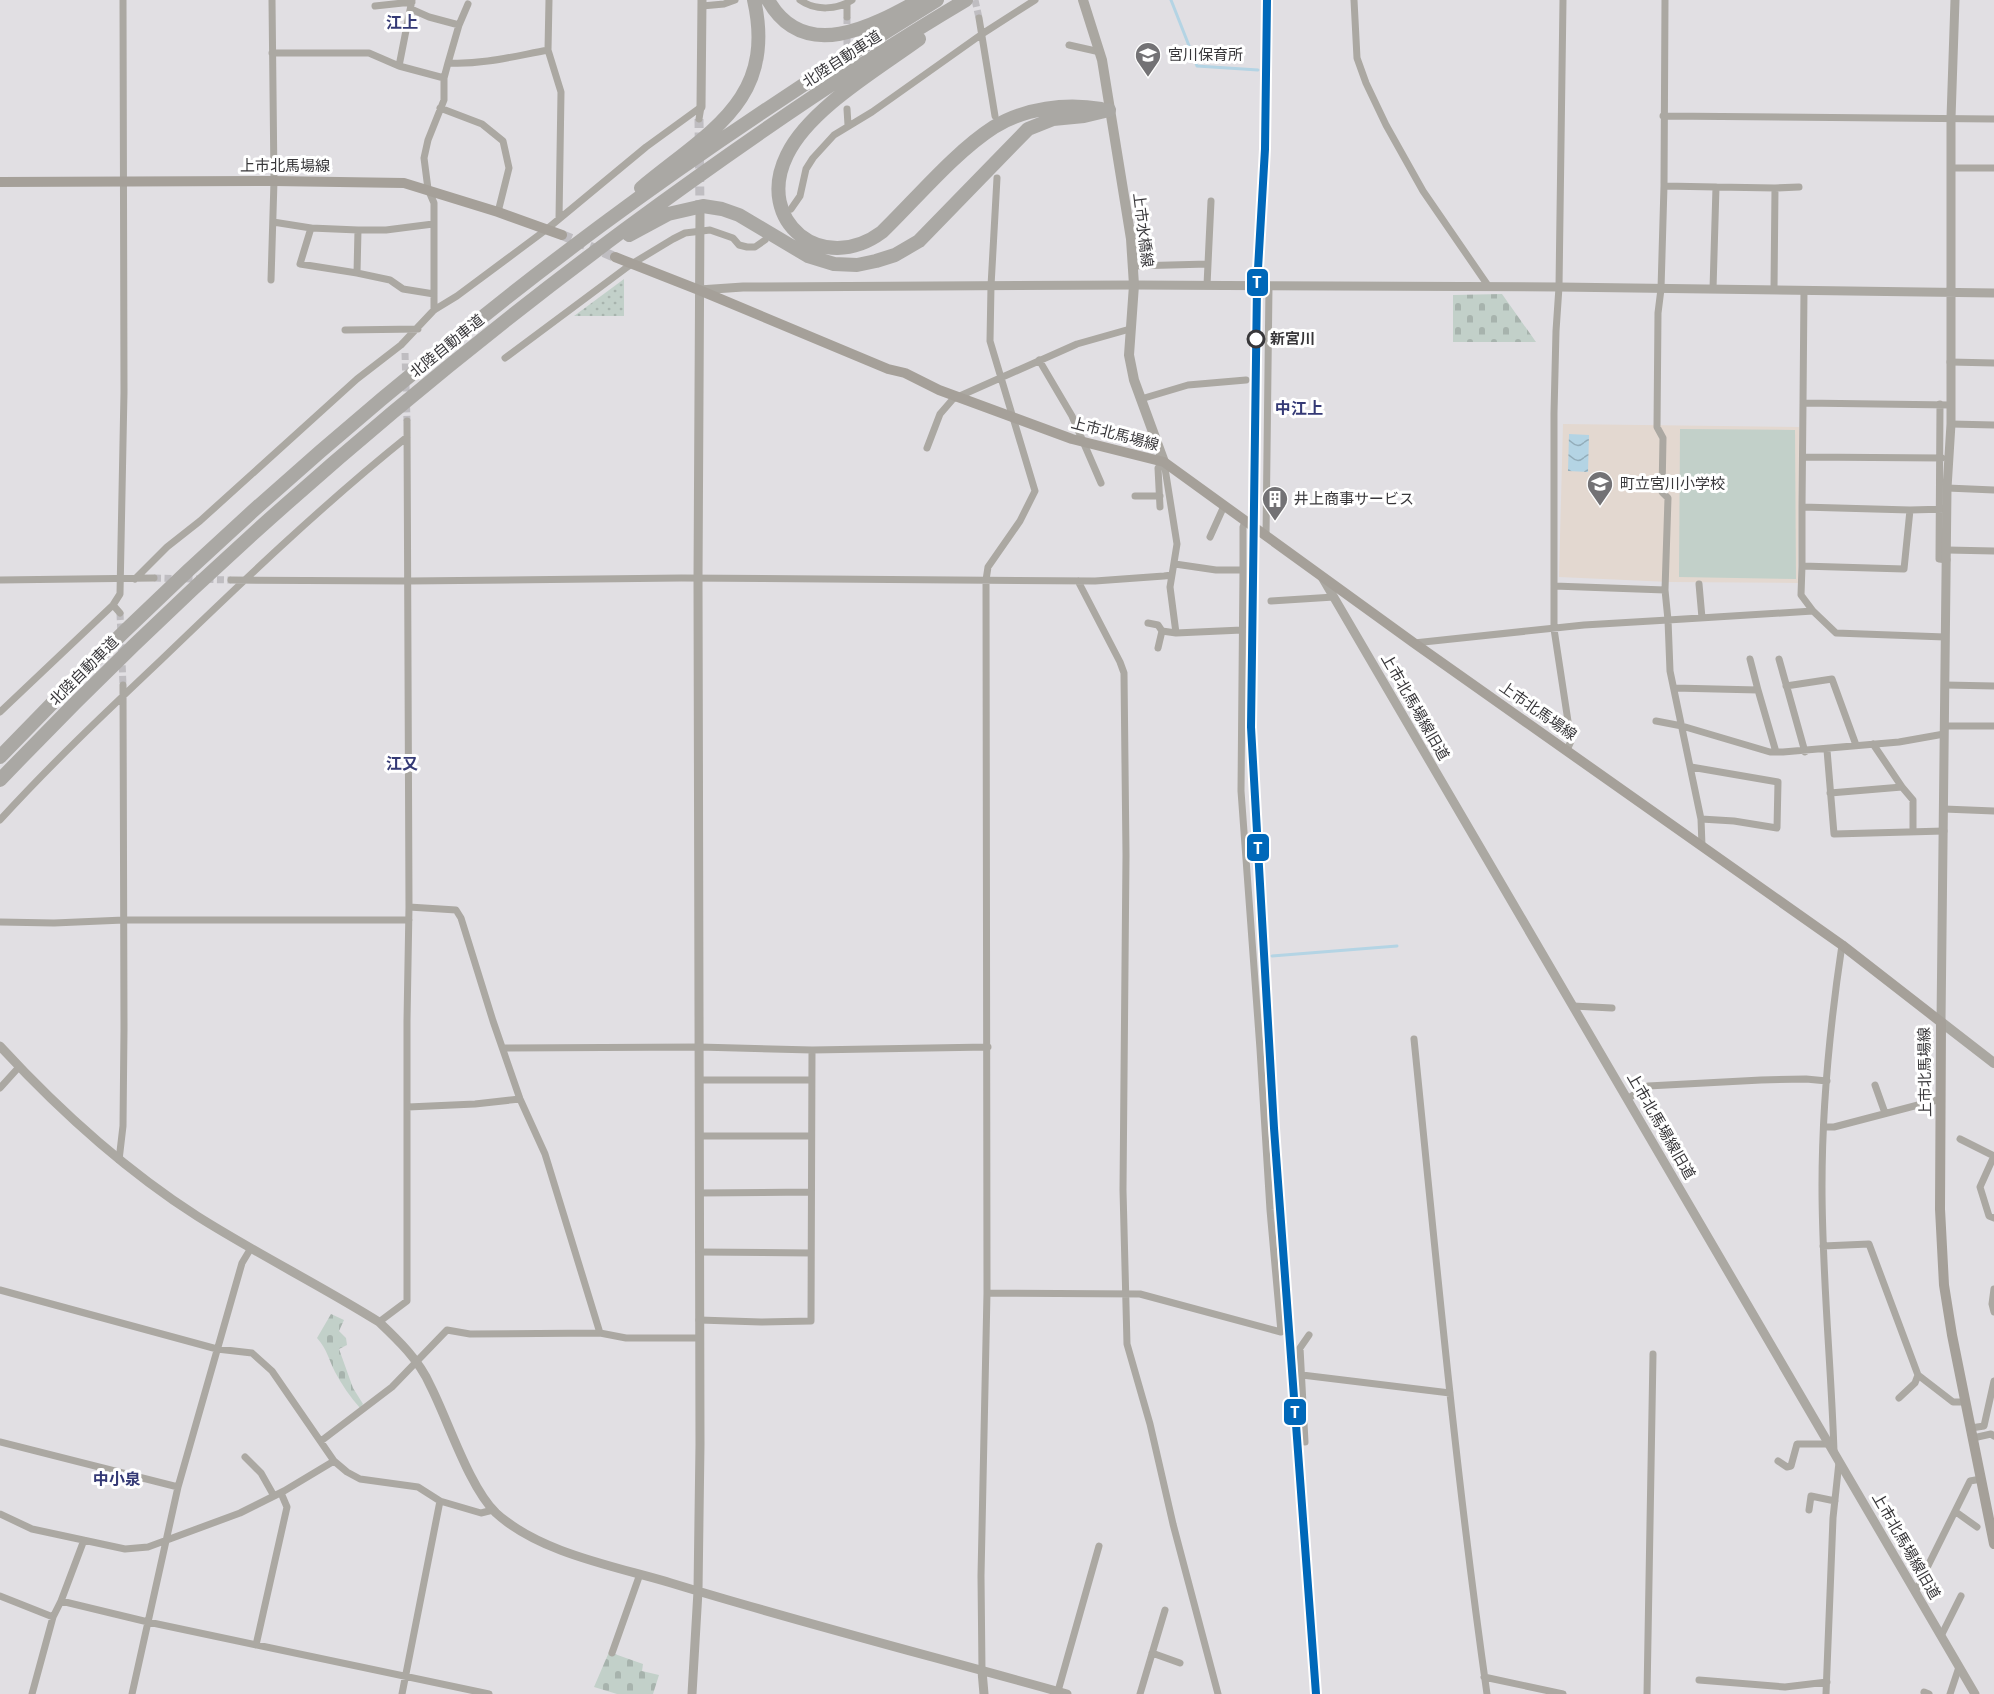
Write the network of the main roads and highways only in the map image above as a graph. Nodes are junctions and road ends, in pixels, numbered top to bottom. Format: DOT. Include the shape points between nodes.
graph roads {
  1 [pos="754,0"];
  2 [pos="768,0"];
  3 [pos="920,0"];
  4 [pos="937,0"];
  5 [pos="966,0"];
  6 [pos="975,0"];
  7 [pos="1083,0"];
  8 [pos="1109,110"];
  9 [pos="0,182"];
  10 [pos="562,235"];
  11 [pos="615,257"];
  12 [pos="538,274"];
  13 [pos="484,337"];
  14 [pos="1164,462"];
  15 [pos="0,758"];
  16 [pos="0,780"];
  17 [pos="1941,1022"];
  18 [pos="1994,1063"];
  19 [pos="1994,1544"];
  1 -- 12 [label="highway" via="759,32 757,62 746,92 734,108"];
  2 -- 3 [label="highway" via="777,14 795,27 827,36 856,31"];
  4 -- 12 [label="highway, 北陸自動車道" via="727,137"];
  5 -- 13 [label="highway, 北陸自動車道" via="734,151"];
  6 -- 8 [label="highway" via="832,103 802,131 782,165 778,188 782,210 799,234 823,247 857,247 882,232 956,159 995,127 1036,110 1085,106"];
  7 -- 8 [label="main road, 上市水橋線" via="1100,52"];
  8 -- 13 [label="highway" via="1053,119 1028,129 931,230 895,255 857,265 834,264 808,256 739,215 693,207 669,214 628,236"];
  8 -- 14 [label="main road, 上市水橋線" via="1131,239 1134,285 1130,355 1134,380"];
  9 -- 10 [label="main road, 上市北馬場線" via="389,182 428,189"];
  11 -- 14 [label="main road, 上市北馬場線" via="1014,419"];
  12 -- 15 [label="highway, 北陸自動車道" via="269,497 132,624"];
  13 -- 16 [label="highway, 北陸自動車道" via="225,557"];
  14 -- 17 [label="main road, 上市北馬場線" via="1842,945"];
  17 -- 18 [label="main road"];
  17 -- 19 [label="main road, 上市北馬場線" via="1940,1209 1944,1285"];
}
